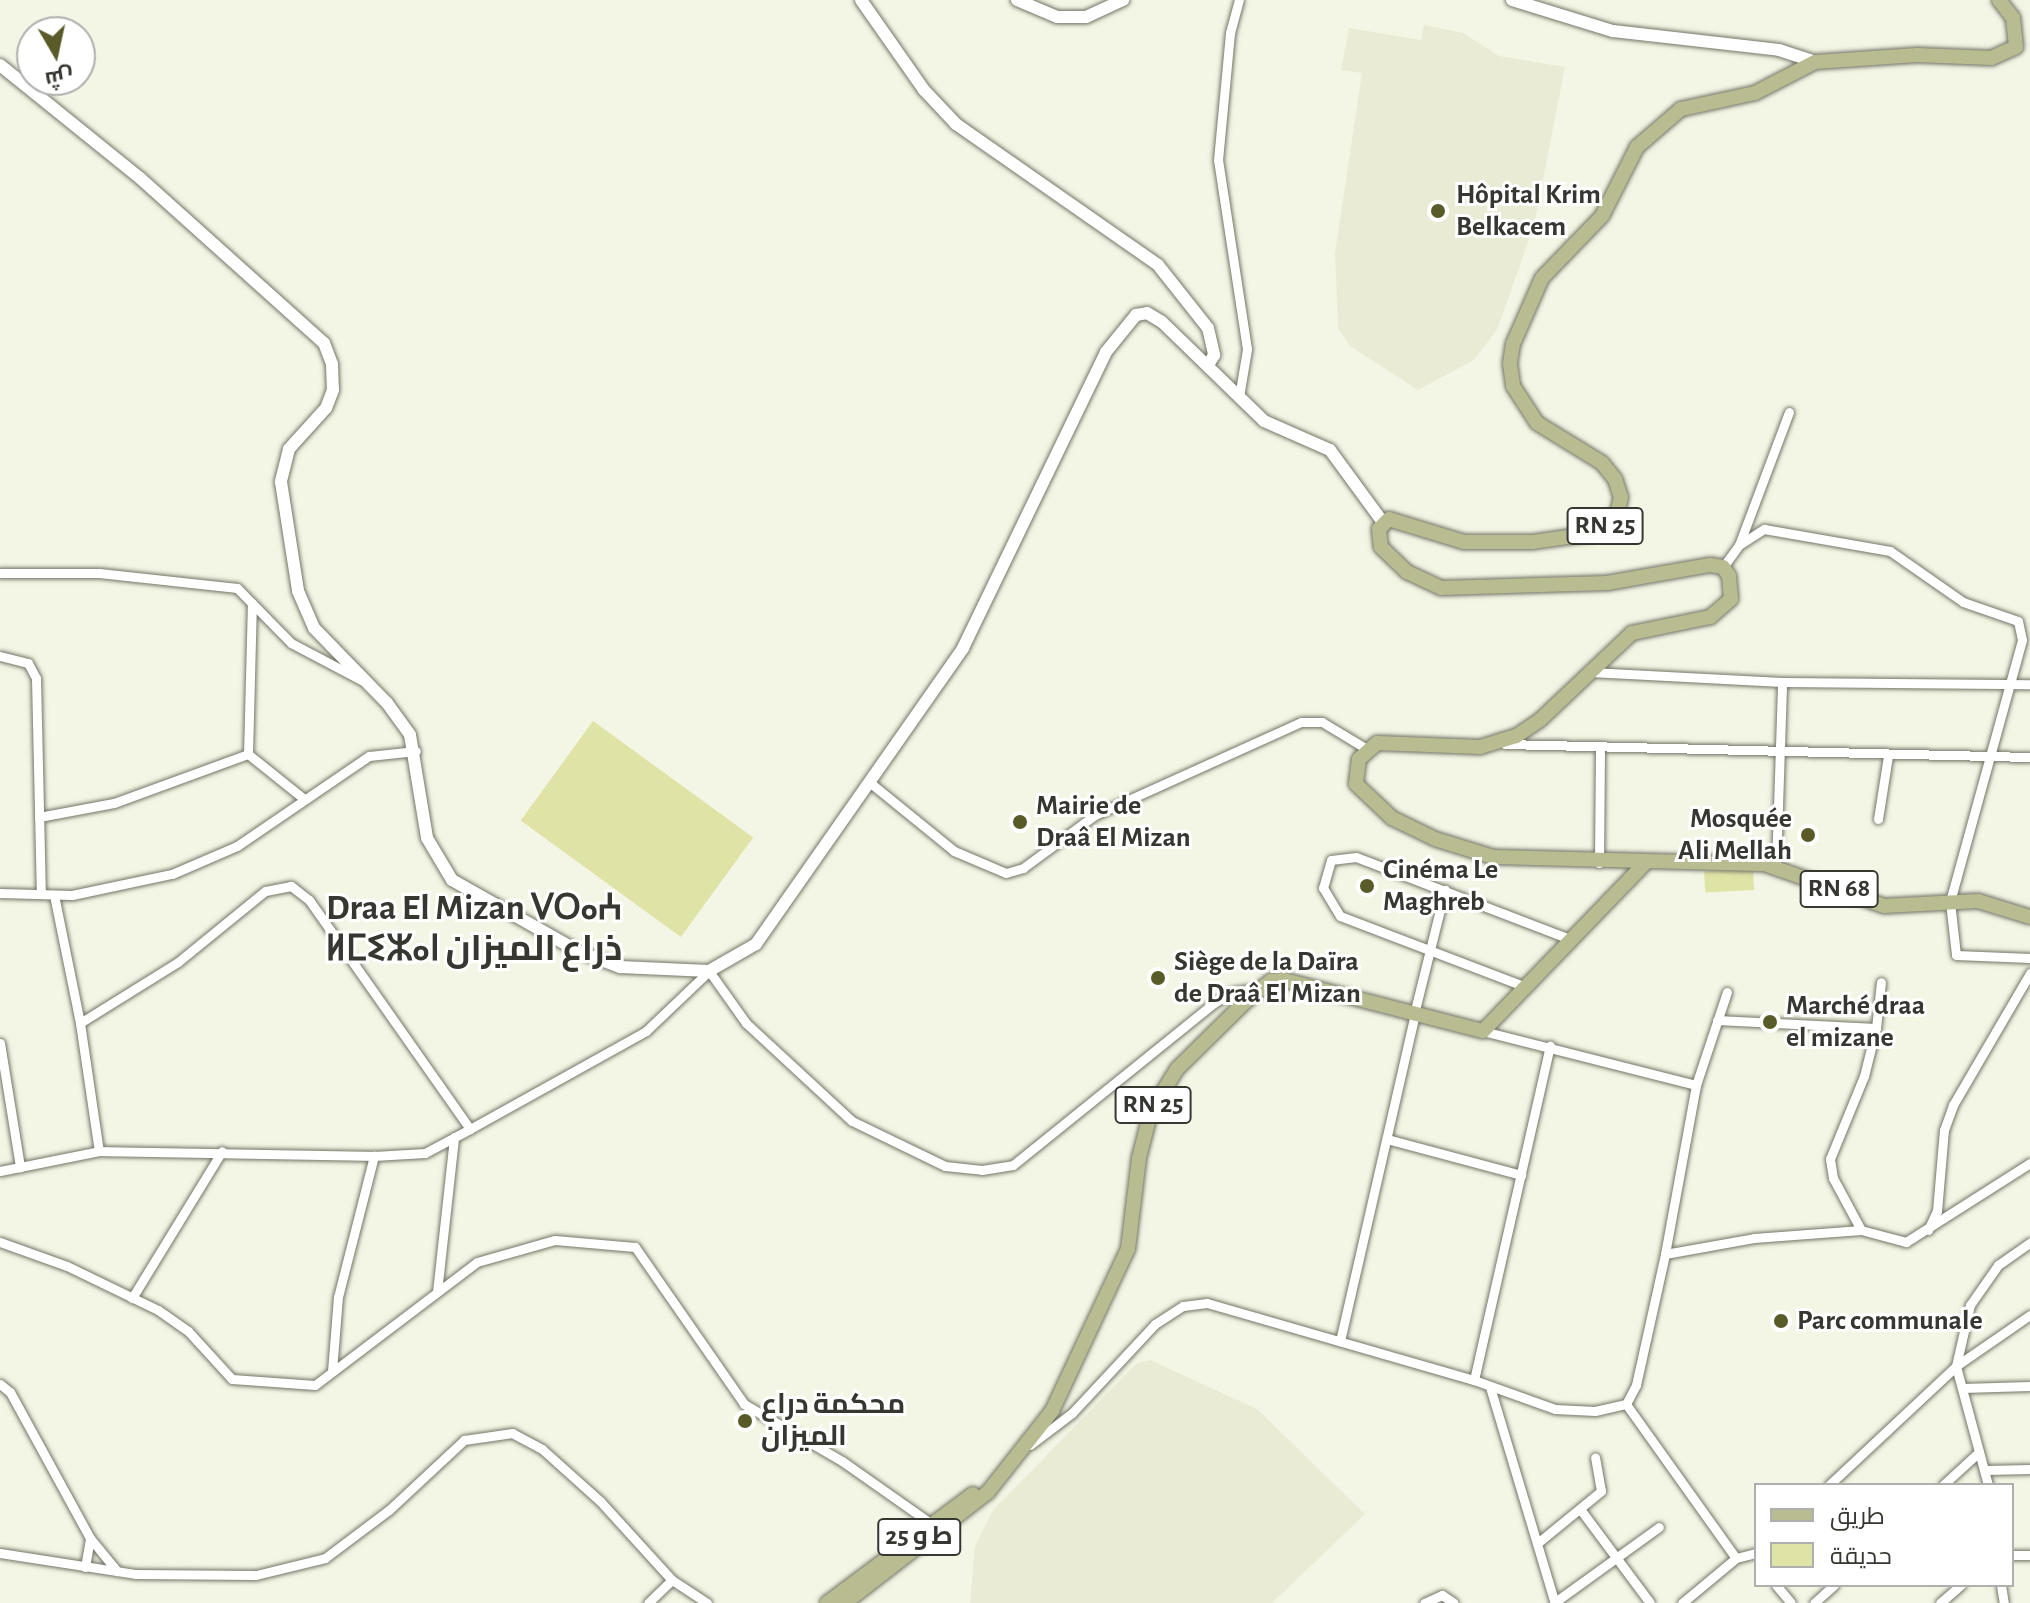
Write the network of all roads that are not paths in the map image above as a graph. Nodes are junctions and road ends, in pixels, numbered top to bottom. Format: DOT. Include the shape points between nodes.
graph roads {
  1 [pos="861,0"];
  2 [pos="1017,0"];
  3 [pos="1123,0"];
  4 [pos="1239,0"];
  5 [pos="1512,0"];
  6 [pos="1999,0"];
  7 [pos="1815,62"];
  8 [pos="0,65"];
  9 [pos="1208,365"];
  10 [pos="1239,397"];
  11 [pos="1789,412"];
  12 [pos="1382,521"];
  13 [pos="1739,545"];
  14 [pos="1723,567"];
  15 [pos="0,573"];
  16 [pos="252,603"];
  17 [pos="0,656"];
  18 [pos="1590,672"];
  19 [pos="2007,681"];
  20 [pos="365,682"];
  21 [pos="1782,682"];
  22 [pos="2030,684"];
  23 [pos="1498,743"];
  24 [pos="1600,748"];
  25 [pos="1367,749"];
  26 [pos="416,751"];
  27 [pos="1779,752"];
  28 [pos="248,754"];
  29 [pos="1888,756"];
  30 [pos="1989,756"];
  31 [pos="2030,757"];
  32 [pos="868,781"];
  33 [pos="304,799"];
  34 [pos="39,817"];
  35 [pos="1878,819"];
  36 [pos="1599,863"];
  37 [pos="1645,863"];
  38 [pos="1776,867"];
  39 [pos="1445,890"];
  40 [pos="0,893"];
  41 [pos="41,894"];
  42 [pos="54,895"];
  43 [pos="1950,902"];
  44 [pos="2030,917"];
  45 [pos="1572,940"];
  46 [pos="1431,948"];
  47 [pos="2030,958"];
  48 [pos="709,971"];
  49 [pos="2029,979"];
  50 [pos="1881,982"];
  51 [pos="1526,987"];
  52 [pos="1260,988"];
  53 [pos="1727,992"];
  54 [pos="1415,1014"];
  55 [pos="1717,1020"];
  56 [pos="80,1023"];
  57 [pos="1876,1028"];
  58 [pos="1483,1031"];
  59 [pos="0,1043"];
  60 [pos="1550,1046"];
  61 [pos="1696,1085"];
  62 [pos="470,1129"];
  63 [pos="454,1137"];
  64 [pos="1387,1139"];
  65 [pos="99,1151"];
  66 [pos="222,1151"];
  67 [pos="374,1156"];
  68 [pos="2030,1163"];
  69 [pos="20,1167"];
  70 [pos="0,1171"];
  71 [pos="1521,1175"];
  72 [pos="1861,1230"];
  73 [pos="1927,1233"];
  74 [pos="0,1242"];
  75 [pos="2030,1243"];
  76 [pos="1665,1254"];
  77 [pos="437,1292"];
  78 [pos="132,1298"];
  79 [pos="2030,1315"];
  80 [pos="1340,1341"];
  81 [pos="1956,1366"];
  82 [pos="332,1371"];
  83 [pos="1474,1380"];
  84 [pos="0,1384"];
  85 [pos="2030,1386"];
  86 [pos="1490,1387"];
  87 [pos="1962,1388"];
  88 [pos="1626,1404"];
  89 [pos="1979,1452"];
  90 [pos="1595,1458"];
  91 [pos="1014,1461"];
  92 [pos="2030,1469"];
  93 [pos="1986,1470"];
  94 [pos="1831,1483"];
  95 [pos="1945,1483"];
  96 [pos="1988,1483"];
  97 [pos="1580,1509"];
  98 [pos="1659,1527"];
  99 [pos="938,1529"];
  100 [pos="90,1538"];
  101 [pos="1540,1541"];
  102 [pos="0,1553"];
  103 [pos="1617,1557"];
  104 [pos="1754,1557"];
  105 [pos="1736,1558"];
  106 [pos="85,1567"];
  107 [pos="117,1571"];
  108 [pos="672,1580"];
  109 [pos="1778,1587"];
  110 [pos="1832,1587"];
  111 [pos="1959,1587"];
  112 [pos="1555,1602"];
  113 [pos="648,1603"];
  114 [pos="707,1603"];
  115 [pos="827,1603"];
  116 [pos="845,1603"];
  117 [pos="1424,1603"];
  118 [pos="1454,1603"];
  119 [pos="1650,1603"];
  120 [pos="1682,1603"];
  121 [pos="1791,1603"];
  122 [pos="1814,1603"];
  123 [pos="1940,1603"];
  1 -- 9 [label="main road" via="924,90 956,124 1158,265 1208,328 1214,355"];
  2 -- 3 [label="main road" via="1057,17 1086,17"];
  4 -- 10 [label="street" via="1230,33 1218,160 1247,349"];
  5 -- 7 [label="main road" via="1613,31 1779,50"];
  6 -- 7 [label="main road, RN 25" via="2013,18 2016,47 1991,58 1917,55"];
  7 -- 12 [label="main road, RN 25" via="1755,93 1681,109 1658,127 1624,166 1602,216 1542,278 1513,344 1513,386 1523,408 1551,434 1602,463 1621,497 1617,515 1589,534 1532,542 1464,542 1397,519"];
  8 -- 20 [label="main road" via="140,178 324,343 333,390 326,408 289,449 281,482 283,506 298,591 314,628"];
  9 -- 10 [label="main road"];
  9 -- 32 [label="main road" via="1154,316 1141,313 1126,323 1009,546 963,648"];
  10 -- 12 [label="main road" via="1264,421 1330,450"];
  11 -- 13 [label="street"];
  12 -- 14 [label="main road, RN 25" via="1381,547 1391,559 1441,588 1607,583"];
  13 -- 14 [label="street"];
  13 -- 19 [label="street" via="1764,529 1902,556 1963,602 2018,621 2023,635"];
  14 -- 18 [label="main road" via="1734,588 1722,610 1632,633"];
  15 -- 16 [label="street" via="99,573 237,588"];
  16 -- 20 [label="street" via="291,643"];
  16 -- 28 [label="street"];
  17 -- 34 [label="street" via="28,663 36,678"];
  18 -- 21 [label="street"];
  18 -- 23 [label="main road" via="1540,720"];
  19 -- 21 [label="street"];
  19 -- 22 [label="street"];
  19 -- 30 [label="street"];
  20 -- 26 [label="main road" via="401,719"];
  21 -- 27 [label="street"];
  23 -- 24 [label="street"];
  23 -- 25 [label="main road" via="1460,747 1394,741"];
  24 -- 27 [label="street"];
  24 -- 36 [label="street"];
  25 -- 32 [label="street" via="1322,722 1301,722 1095,815 1023,868 1006,873 954,851"];
  25 -- 36 [label="main road" via="1359,759 1356,784 1392,818 1435,839 1493,857"];
  26 -- 33 [label="street" via="369,756"];
  26 -- 48 [label="main road" via="427,838 452,880 580,952 620,967"];
  27 -- 29 [label="street"];
  27 -- 38 [label="street"];
  28 -- 33 [label="street"];
  28 -- 34 [label="street" via="114,803"];
  29 -- 30 [label="street"];
  29 -- 35 [label="street"];
  30 -- 31 [label="street"];
  30 -- 43 [label="street"];
  32 -- 48 [label="main road" via="756,944"];
  33 -- 42 [label="street" via="237,846 172,874"];
  34 -- 41 [label="street"];
  36 -- 37 [label="main road"];
  37 -- 38 [label="main road, RN 68"];
  37 -- 45 [label="main road"];
  38 -- 43 [label="main road, RN 68" via="1884,906"];
  39 -- 45 [label="street"];
  39 -- 46 [label="street"];
  39 -- 46 [label="street" via="1356,857 1331,860 1325,875 1323,888 1340,916"];
  40 -- 41 [label="street"];
  41 -- 42 [label="street"];
  42 -- 56 [label="street"];
  43 -- 44 [label="main road, RN 68" via="1994,904"];
  43 -- 47 [label="street" via="1956,955"];
  45 -- 51 [label="main road"];
  46 -- 51 [label="street"];
  46 -- 54 [label="street"];
  48 -- 52 [label="street" via="746,1023 852,1121 945,1166 982,1170 1013,1165 1039,1148 1214,1003 1232,992"];
  48 -- 62 [label="street" via="646,1031"];
  49 -- 73 [label="street" via="1953,1105 1944,1130 1937,1211"];
  50 -- 57 [label="street"];
  51 -- 58 [label="main road"];
  52 -- 54 [label="main road" via="1284,980"];
  52 -- 91 [label="main road, RN 25" via="1161,1091 1143,1136 1128,1249 1052,1411"];
  53 -- 55 [label="street"];
  54 -- 58 [label="main road"];
  54 -- 64 [label="street"];
  55 -- 57 [label="street"];
  55 -- 61 [label="street"];
  56 -- 62 [label="street" via="178,962 265,891 291,886 309,900"];
  56 -- 65 [label="street"];
  57 -- 72 [label="street" via="1864,1076 1830,1159 1833,1178"];
  58 -- 60 [label="street"];
  59 -- 69 [label="street"];
  60 -- 61 [label="street"];
  60 -- 71 [label="street"];
  61 -- 76 [label="street"];
  62 -- 63 [label="street"];
  63 -- 67 [label="street" via="425,1153"];
  63 -- 77 [label="street"];
  64 -- 71 [label="street"];
  64 -- 80 [label="street"];
  65 -- 66 [label="street"];
  65 -- 69 [label="street"];
  66 -- 67 [label="street"];
  66 -- 78 [label="street"];
  67 -- 82 [label="street" via="338,1297"];
  68 -- 73 [label="street"];
  69 -- 70 [label="street"];
  71 -- 83 [label="street"];
  72 -- 73 [label="street" via="1906,1242"];
  72 -- 76 [label="street" via="1754,1238"];
  74 -- 78 [label="street" via="67,1266"];
  75 -- 81 [label="street" via="1998,1265 1970,1305"];
  76 -- 88 [label="street" via="1636,1385"];
  77 -- 82 [label="street"];
  77 -- 99 [label="street" via="477,1262 555,1240 635,1247 744,1404 842,1461"];
  78 -- 82 [label="street" via="188,1331 232,1379 315,1385"];
  79 -- 81 [label="street"];
  80 -- 83 [label="street"];
  80 -- 91 [label="street" via="1207,1303 1183,1306 1155,1324 1072,1413"];
  81 -- 87 [label="street"];
  81 -- 94 [label="street"];
  83 -- 86 [label="street"];
  84 -- 100 [label="street" via="10,1392"];
  85 -- 87 [label="street"];
  86 -- 88 [label="street" via="1555,1409 1595,1411"];
  86 -- 101 [label="street"];
  87 -- 89 [label="street"];
  88 -- 105 [label="street"];
  89 -- 93 [label="street"];
  89 -- 95 [label="street"];
  90 -- 97 [label="street" via="1601,1491"];
  91 -- 99 [label="main road, RN 25"];
  92 -- 93 [label="street"];
  93 -- 96 [label="street"];
  97 -- 101 [label="street"];
  97 -- 103 [label="street"];
  98 -- 103 [label="street"];
  99 -- 115 [label="main road, ط و 25"];
  99 -- 116 [label="main road, RN 25"];
  100 -- 106 [label="street"];
  100 -- 107 [label="street"];
  101 -- 112 [label="street"];
  102 -- 106 [label="street"];
  103 -- 112 [label="street"];
  103 -- 119 [label="street"];
  104 -- 105 [label="street"];
  105 -- 120 [label="street"];
  106 -- 107 [label="street"];
  107 -- 108 [label="street" via="256,1575 325,1558 389,1510 464,1440 512,1433 542,1449 600,1501"];
  108 -- 113 [label="street"];
  108 -- 114 [label="street"];
  109 -- 121 [label="street"];
  110 -- 122 [label="street"];
  111 -- 123 [label="street"];
  117 -- 118 [label="street" via="1442,1595"];
}
